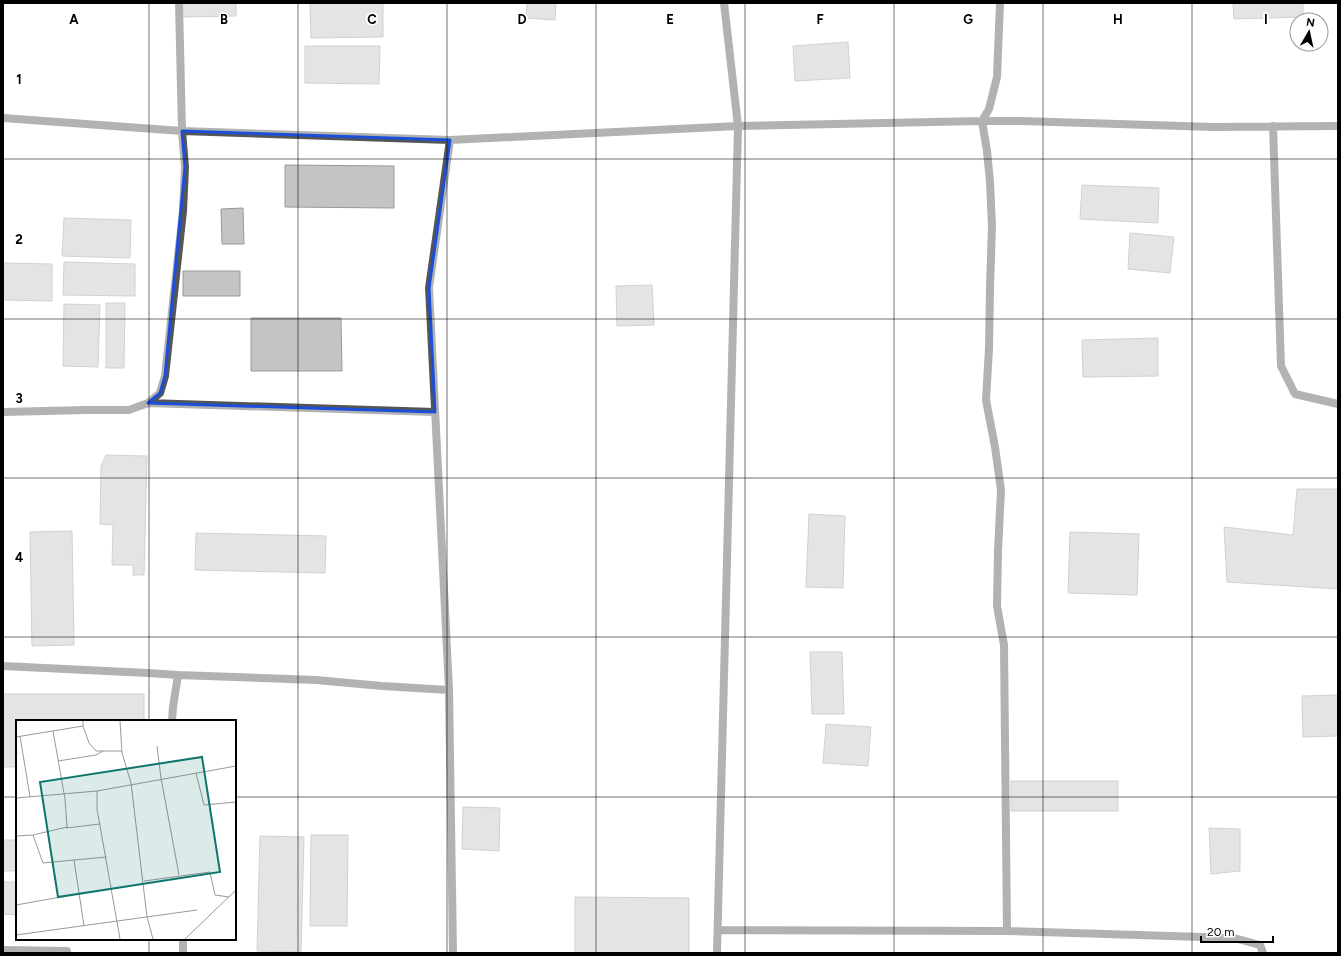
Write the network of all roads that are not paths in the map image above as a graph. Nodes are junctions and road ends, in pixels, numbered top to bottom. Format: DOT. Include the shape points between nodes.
graph roads {
  1 [pos="179,3"];
  2 [pos="724,3"];
  3 [pos="1000,3"];
  4 [pos="3,118"];
  5 [pos="982,121"];
  6 [pos="738,126"];
  7 [pos="1273,126"];
  8 [pos="1338,126"];
  9 [pos="182,131"];
  10 [pos="450,140"];
  11 [pos="148,403"];
  12 [pos="1338,404"];
  13 [pos="3,412"];
  14 [pos="435,412"];
  15 [pos="3,666"];
  16 [pos="178,675"];
  17 [pos="449,690"];
  18 [pos="172,720"];
  19 [pos="718,930"];
  20 [pos="1007,931"];
  21 [pos="183,940"];
  22 [pos="3,950"];
  23 [pos="67,951"];
  24 [pos="184,953"];
  25 [pos="453,953"];
  26 [pos="717,953"];
  27 [pos="1263,953"];
  1 -- 9 [label="street"];
  2 -- 6 [label="street"];
  3 -- 5 [label="street" via="997,77 990,109"];
  4 -- 9 [label="street"];
  5 -- 6 [label="street"];
  5 -- 7 [label="street" via="1214,127"];
  5 -- 20 [label="street" via="990,174 992,226 986,400 1001,490 997,606 1004,645"];
  6 -- 10 [label="street"];
  6 -- 19 [label="street"];
  7 -- 8 [label="street"];
  7 -- 12 [label="street" via="1280,366 1296,394"];
  9 -- 10 [label="street"];
  9 -- 11 [label="street" via="185,167 183,211 166,376 160,394"];
  10 -- 14 [label="street" via="429,288"];
  11 -- 13 [label="street" via="129,410"];
  11 -- 14 [label="street"];
  14 -- 17 [label="street"];
  15 -- 16 [label="street"];
  16 -- 17 [label="street" via="316,680"];
  16 -- 18 [label="street"];
  17 -- 25 [label="street"];
  19 -- 20 [label="street"];
  19 -- 26 [label="street"];
  20 -- 27 [label="street" via="1234,938 1260,945"];
  21 -- 24 [label="street"];
  22 -- 23 [label="street"];
}
